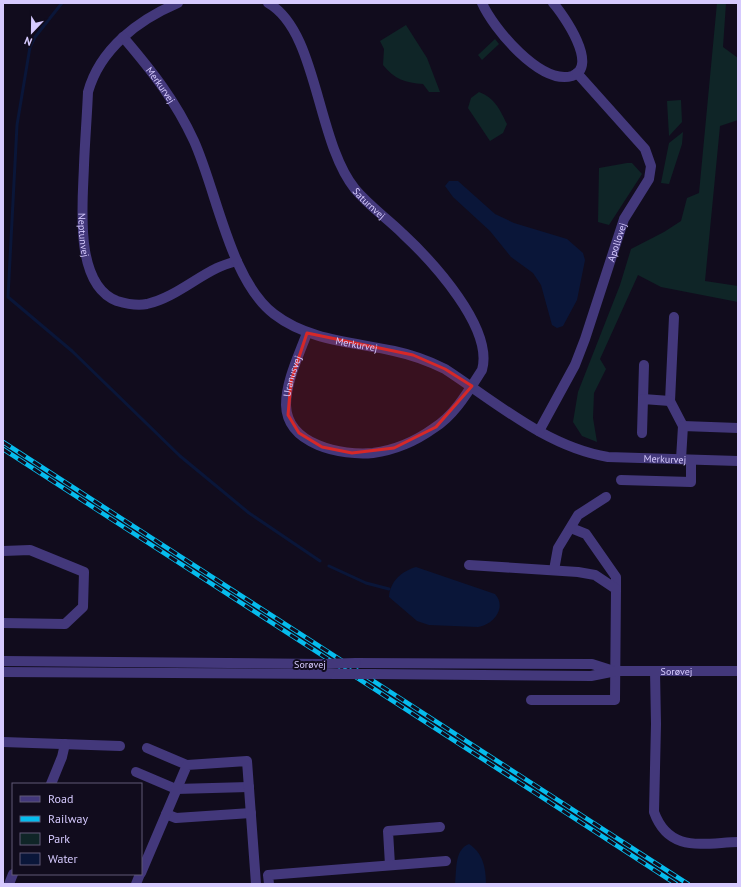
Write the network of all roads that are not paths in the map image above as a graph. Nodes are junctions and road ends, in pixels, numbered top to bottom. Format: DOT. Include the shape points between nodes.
graph roads {
  1 [pos="178,3"];
  2 [pos="268,3"];
  3 [pos="482,3"];
  4 [pos="553,3"];
  5 [pos="122,37"];
  6 [pos="577,73"];
  7 [pos="237,261"];
  8 [pos="674,317"];
  9 [pos="307,332"];
  10 [pos="644,365"];
  11 [pos="472,386"];
  12 [pos="643,399"];
  13 [pos="670,401"];
  14 [pos="683,426"];
  15 [pos="738,428"];
  16 [pos="539,431"];
  17 [pos="642,433"];
  18 [pos="686,460"];
  19 [pos="738,462"];
  20 [pos="620,480"];
  21 [pos="606,497"];
  22 [pos="571,528"];
  23 [pos="3,550"];
  24 [pos="469,565"];
  25 [pos="554,570"];
  26 [pos="616,589"];
  27 [pos="3,623"];
  28 [pos="3,662"];
  29 [pos="738,670"];
  30 [pos="616,671"];
  31 [pos="655,671"];
  32 [pos="3,672"];
  33 [pos="531,700"];
  34 [pos="3,742"];
  35 [pos="65,744"];
  36 [pos="120,746"];
  37 [pos="147,748"];
  38 [pos="187,764"];
  39 [pos="136,772"];
  40 [pos="51,783"];
  41 [pos="249,787"];
  42 [pos="176,790"];
  43 [pos="251,813"];
  44 [pos="166,814"];
  45 [pos="440,827"];
  46 [pos="738,842"];
  47 [pos="446,861"];
  48 [pos="390,865"];
  49 [pos="142,871"];
  50 [pos="14,875"];
  51 [pos="9,884"];
  52 [pos="256,884"];
  53 [pos="269,884"];
  1 -- 5 [label="street" via="144,20"];
  2 -- 11 [label="street, Saturnvej" via="278,11 303,48 330,142 346,177 368,202 428,259 469,313 482,338 484,355 482,370"];
  3 -- 6 [label="street" via="488,16 521,55 539,68 555,74 567,77"];
  4 -- 6 [label="street" via="566,19 578,44 582,64"];
  5 -- 7 [label="street, Merkurvej" via="156,76 180,114 194,142"];
  5 -- 7 [label="street, Neptunvej" via="102,59 92,76 88,92 82,220 84,249 92,275 100,289 113,299 127,304 146,304 167,297 218,267"];
  6 -- 16 [label="street, Apollovej" via="645,149 651,160 652,172 624,219 575,365"];
  7 -- 9 [label="street, Merkurvej" via="249,286 260,301 275,314"];
  8 -- 13 [label="street"];
  9 -- 11 [label="street, Merkurvej" via="413,356 445,370"];
  9 -- 11 [label="street, Uranusvej" via="286,405 292,424 299,433 322,447 372,453 413,442 436,427 456,408"];
  10 -- 12 [label="street"];
  11 -- 16 [label="street, Merkurvej" via="504,410"];
  12 -- 13 [label="street"];
  12 -- 17 [label="street"];
  13 -- 14 [label="street"];
  14 -- 15 [label="street"];
  14 -- 18 [label="street"];
  16 -- 18 [label="street, Merkurvej" via="568,447 589,454"];
  18 -- 19 [label="street, Merkurvej"];
  18 -- 20 [label="street" via="691,482"];
  21 -- 22 [label="street" via="578,516"];
  22 -- 25 [label="street" via="558,548"];
  22 -- 26 [label="street" via="586,534 616,577"];
  23 -- 27 [label="street" via="30,550 84,572 83,607 65,624"];
  24 -- 25 [label="street"];
  25 -- 26 [label="street" via="595,575"];
  26 -- 30 [label="street"];
  28 -- 30 [label="street, Sorøvej, bridge" via="592,664"];
  29 -- 31 [label="street, Sorøvej"];
  30 -- 31 [label="street, Sorøvej"];
  30 -- 32 [label="street, Sorøvej, bridge" via="591,676"];
  30 -- 33 [label="street" via="615,700"];
  31 -- 46 [label="street" via="654,812 658,824 675,840 688,843"];
  34 -- 35 [label="street"];
  35 -- 36 [label="street"];
  35 -- 40 [label="street"];
  37 -- 38 [label="street"];
  38 -- 41 [label="street" via="247,761"];
  38 -- 42 [label="street"];
  39 -- 42 [label="street"];
  41 -- 42 [label="street"];
  41 -- 43 [label="street"];
  42 -- 44 [label="street"];
  43 -- 44 [label="street" via="176,818"];
  43 -- 52 [label="street"];
  44 -- 49 [label="street"];
  45 -- 48 [label="street" via="388,831"];
  47 -- 48 [label="street"];
  48 -- 53 [label="street" via="268,875"];
  50 -- 51 [label="street"];
}
